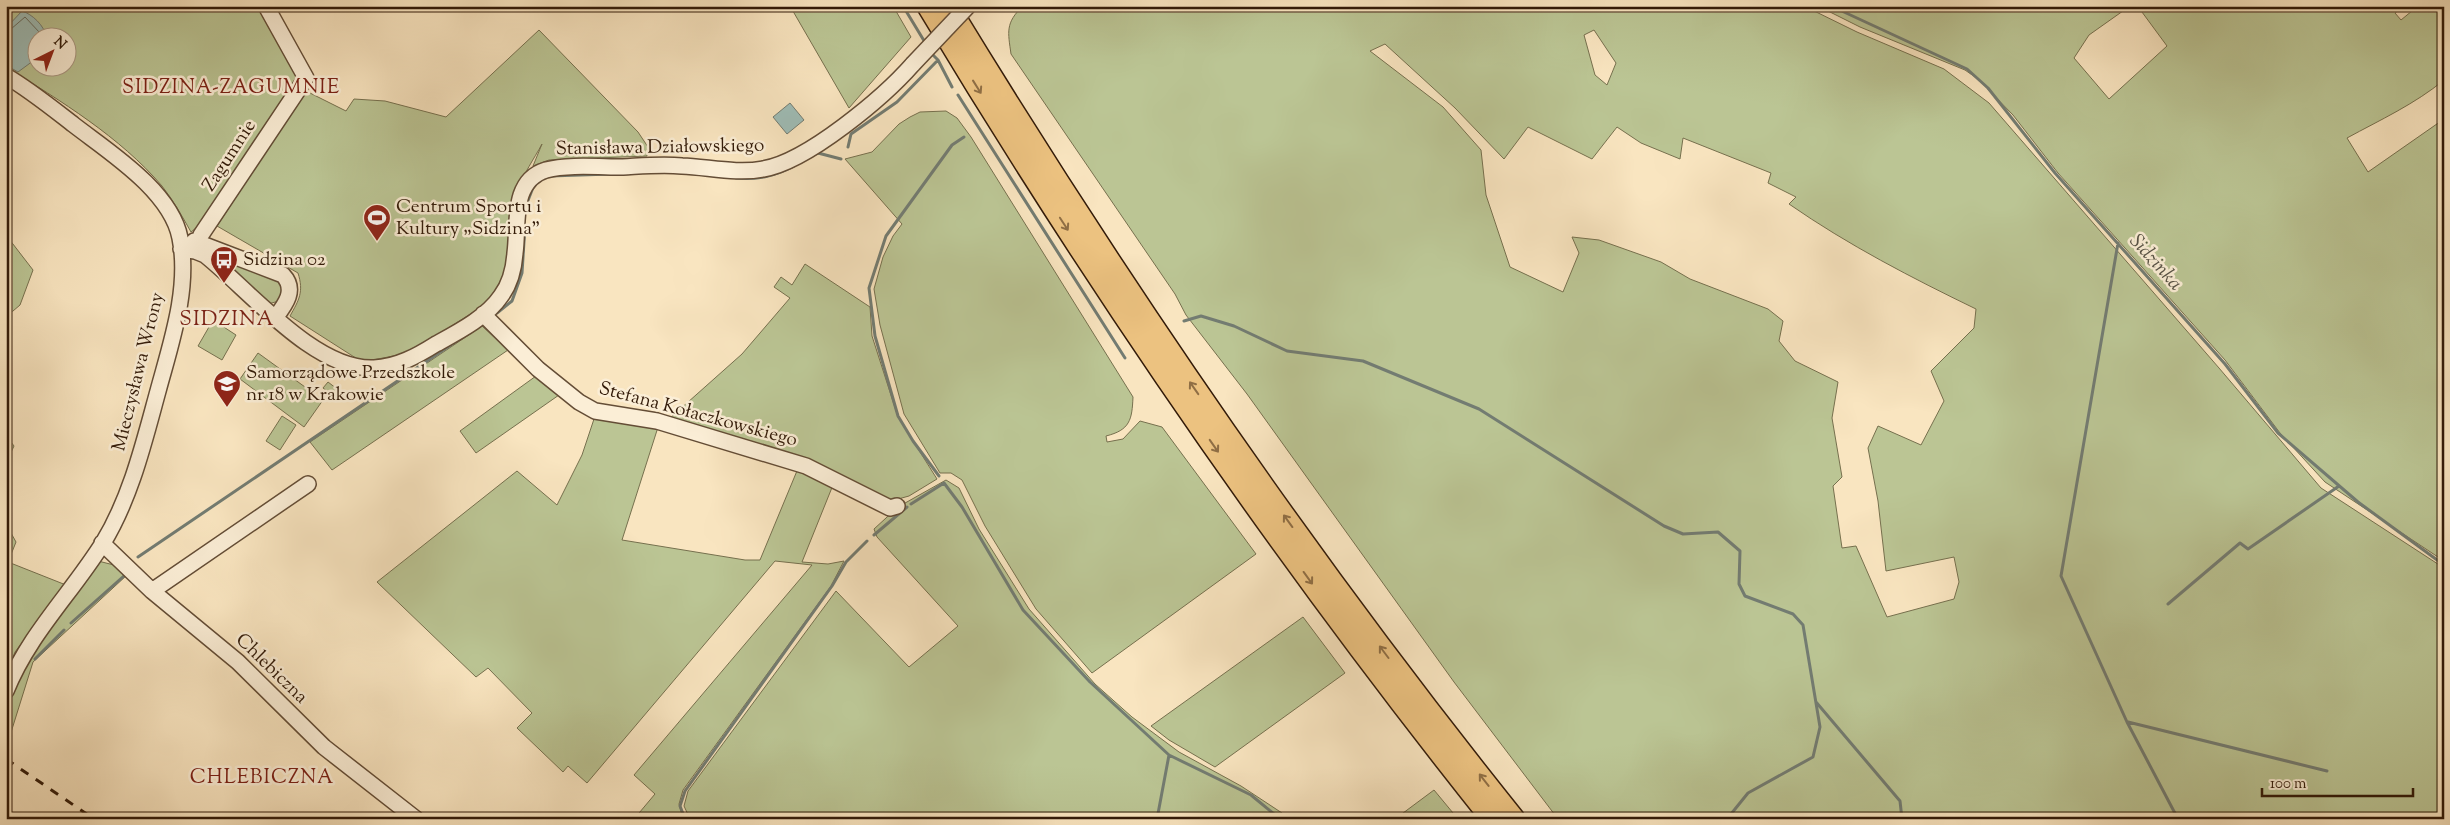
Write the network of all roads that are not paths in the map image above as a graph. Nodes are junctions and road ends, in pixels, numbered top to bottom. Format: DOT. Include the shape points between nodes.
graph roads {
  1 [pos="266,6"];
  2 [pos="928,6"];
  3 [pos="948,6"];
  4 [pos="968,6"];
  5 [pos="6,76"];
  6 [pos="188,245"];
  7 [pos="483,314"];
  8 [pos="275,318"];
  9 [pos="308,484"];
  10 [pos="897,506"];
  11 [pos="102,544"];
  12 [pos="152,591"];
  13 [pos="6,691"];
  14 [pos="416,819"];
  15 [pos="1492,819"];
  16 [pos="1514,819"];
  1 -- 6 [label="street, Zagumnie" via="306,78"];
  2 -- 15 [label="highway, one-way" via="1047,199 1193,417 1326,603"];
  16 -- 3 [label="highway, one-way" via="1324,570 1185,375 1057,182"];
  4 -- 7 [label="street, Stanisława Działowskiego, bridge" via="891,88 830,136 775,166 748,171 680,165 556,169 540,173 526,187 518,207 516,253 509,281 500,298"];
  5 -- 6 [label="street, Mieczysława Wrony" via="53,108 134,172 166,208"];
  6 -- 8 [label="street, Stanisława Działowskiego" via="212,260"];
  6 -- 8 [label="street" via="284,275 290,285 289,295"];
  6 -- 11 [label="street, Mieczysława Wrony" via="164,371 129,489"];
  7 -- 8 [label="street, Stanisława Działowskiego" via="420,354 398,364 373,368 358,368 335,361"];
  7 -- 10 [label="street, Stefana Kołaczkowskiego" via="538,370 595,411 657,421 806,466 890,508"];
  9 -- 12 [label="street"];
  11 -- 12 [label="street, Chlebiczna"];
  11 -- 13 [label="street, Mieczysława Wrony" via="28,645"];
  12 -- 14 [label="street, Chlebiczna" via="238,662 324,747"];
}
